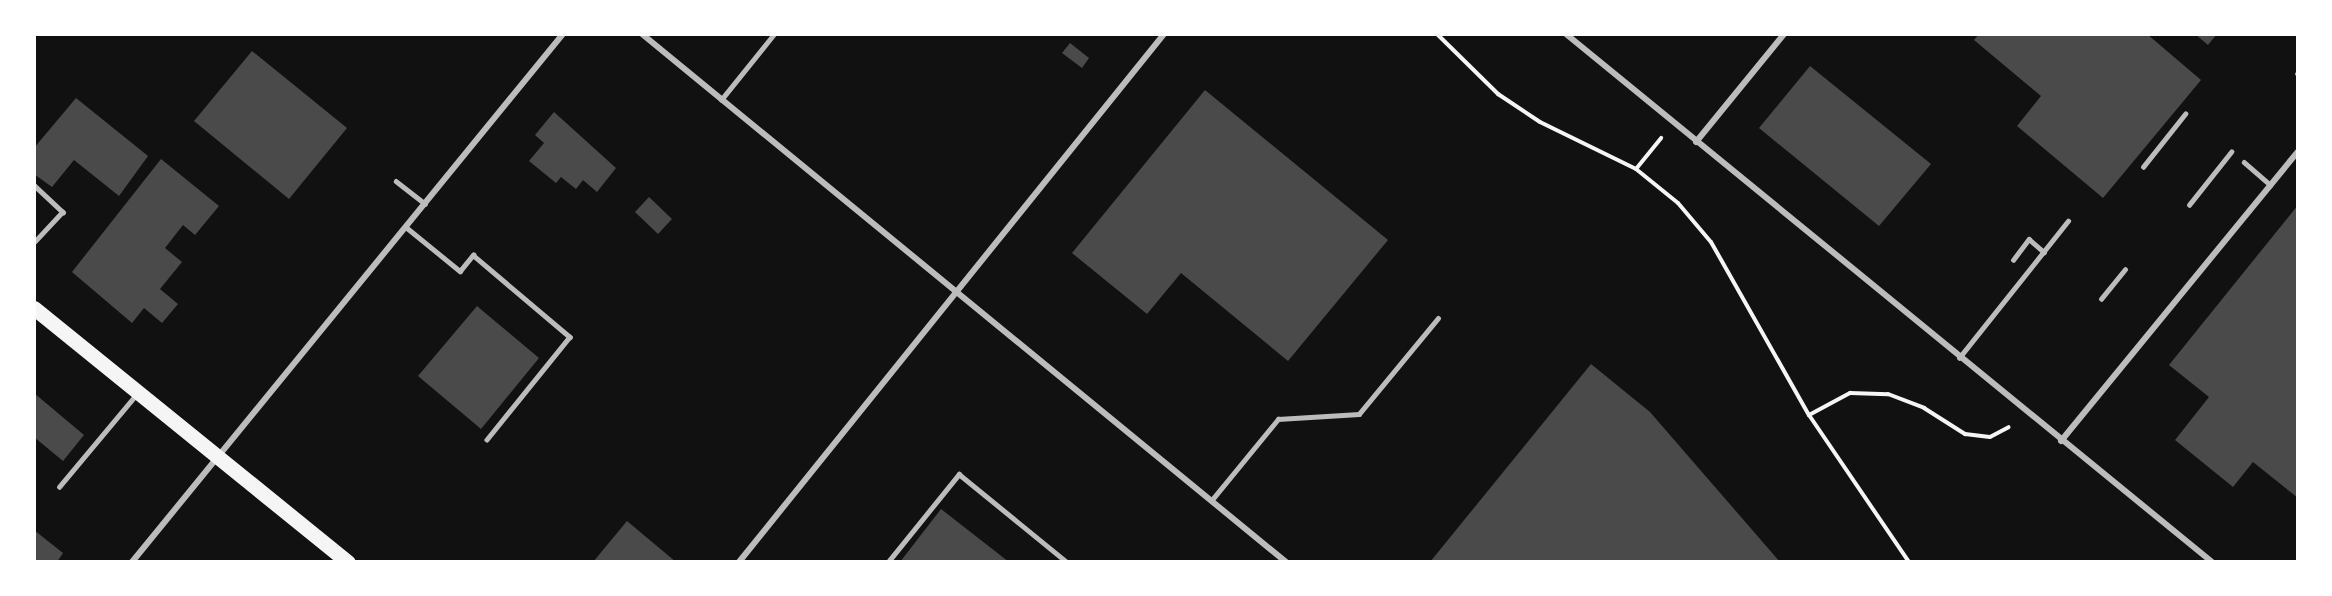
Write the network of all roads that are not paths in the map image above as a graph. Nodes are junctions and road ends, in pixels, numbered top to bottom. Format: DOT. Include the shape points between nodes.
graph roads {
  1 [pos="563,34"];
  2 [pos="642,34"];
  3 [pos="774,34"];
  4 [pos="1164,34"];
  5 [pos="1566,34"];
  6 [pos="1784,34"];
  7 [pos="721,100"];
  8 [pos="2185,114"];
  9 [pos="1696,142"];
  10 [pos="2298,151"];
  11 [pos="2231,152"];
  12 [pos="2244,162"];
  13 [pos="2143,167"];
  14 [pos="396,181"];
  15 [pos="34,185"];
  16 [pos="2270,185"];
  17 [pos="425,204"];
  18 [pos="2188,205"];
  19 [pos="2068,221"];
  20 [pos="406,227"];
  21 [pos="34,243"];
  22 [pos="2044,252"];
  23 [pos="2013,261"];
  24 [pos="2125,269"];
  25 [pos="959,294"];
  26 [pos="2101,299"];
  27 [pos="34,308"];
  28 [pos="1438,318"];
  29 [pos="1959,358"];
  30 [pos="139,392"];
  31 [pos="487,440"];
  32 [pos="2061,441"];
  33 [pos="219,457"];
  34 [pos="59,487"];
  35 [pos="1211,501"];
  36 [pos="743,560"];
  37 [pos="132,561"];
  38 [pos="348,561"];
  39 [pos="888,561"];
  40 [pos="1067,561"];
  41 [pos="1286,561"];
  42 [pos="2212,561"];
  1 -- 17 [label="street"];
  2 -- 7 [label="street"];
  3 -- 7 [label="lane"];
  4 -- 25 [label="street"];
  5 -- 9 [label="street"];
  6 -- 9 [label="street"];
  7 -- 25 [label="street"];
  8 -- 13 [label="lane"];
  9 -- 29 [label="street"];
  10 -- 16 [label="street"];
  11 -- 18 [label="lane"];
  12 -- 16 [label="lane"];
  14 -- 17 [label="lane"];
  15 -- 21 [label="lane" via="63,212"];
  16 -- 32 [label="street"];
  17 -- 20 [label="street"];
  19 -- 22 [label="lane"];
  20 -- 31 [label="lane" via="460,271 473,255 570,337"];
  20 -- 33 [label="street"];
  22 -- 23 [label="lane" via="2029,239"];
  22 -- 29 [label="lane"];
  24 -- 26 [label="lane"];
  25 -- 35 [label="street"];
  25 -- 36 [label="street"];
  27 -- 30 [label="main road"];
  28 -- 35 [label="lane" via="1359,414 1278,419"];
  29 -- 32 [label="street"];
  30 -- 33 [label="main road"];
  30 -- 34 [label="lane"];
  32 -- 42 [label="street"];
  33 -- 37 [label="street"];
  33 -- 38 [label="main road"];
  35 -- 41 [label="street"];
  39 -- 40 [label="lane" via="959,474"];
}
